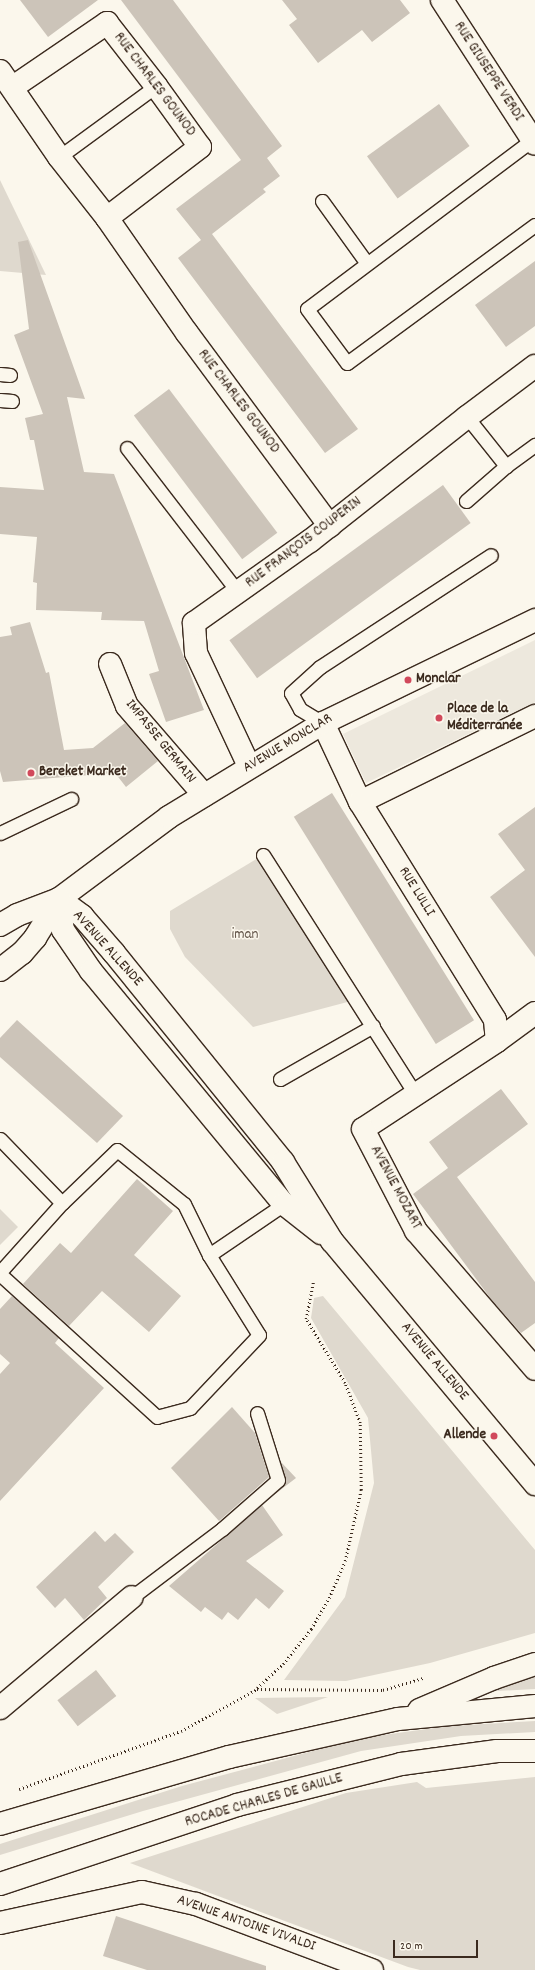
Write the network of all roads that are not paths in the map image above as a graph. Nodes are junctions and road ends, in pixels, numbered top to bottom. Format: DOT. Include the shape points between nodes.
graph roads {
  1 [pos="442,0"];
  2 [pos="6,79"];
  3 [pos="156,86"];
  4 [pos="534,142"];
  5 [pos="59,157"];
  6 [pos="322,201"];
  7 [pos="108,218"];
  8 [pos="535,225"];
  9 [pos="366,262"];
  10 [pos="535,366"];
  11 [pos="466,416"];
  12 [pos="535,445"];
  13 [pos="127,448"];
  14 [pos="506,466"];
  15 [pos="466,501"];
  16 [pos="330,526"];
  17 [pos="491,555"];
  18 [pos="238,592"];
  19 [pos="535,620"];
  20 [pos="110,664"];
  21 [pos="535,716"];
  22 [pos="323,722"];
  23 [pos="249,766"];
  24 [pos="204,795"];
  25 [pos="71,799"];
  26 [pos="360,802"];
  27 [pos="0,833"];
  28 [pos="263,855"];
  29 [pos="59,899"];
  30 [pos="0,925"];
  31 [pos="0,970"];
  32 [pos="535,1013"];
  33 [pos="372,1026"];
  34 [pos="497,1041"];
  35 [pos="280,1079"];
  36 [pos="415,1094"];
  37 [pos="0,1138"];
  38 [pos="62,1203"];
  39 [pos="284,1204"];
  40 [pos="332,1241"];
  41 [pos="209,1255"];
  42 [pos="0,1273"];
  43 [pos="535,1369"];
  44 [pos="257,1413"];
  45 [pos="535,1484"];
  46 [pos="132,1597"];
  47 [pos="535,1664"];
  48 [pos="535,1706"];
  49 [pos="0,1708"];
  50 [pos="398,1719"];
  51 [pos="535,1751"];
  52 [pos="0,1824"];
  53 [pos="0,1884"];
  54 [pos="0,1923"];
  55 [pos="372,1970"];
  1 -- 4 [label="street, RUE GIUSEPPE VERDI"];
  2 -- 3 [label="street, RUE CHARLES GOUNOD" via="107,23"];
  2 -- 5 [label="street, RUE CHARLES GOUNOD"];
  3 -- 5 [label="lane"];
  3 -- 7 [label="street, RUE CHARLES GOUNOD" via="200,147"];
  4 -- 9 [label="lane"];
  5 -- 7 [label="street, RUE CHARLES GOUNOD"];
  6 -- 9 [label="lane"];
  7 -- 16 [label="street, RUE CHARLES GOUNOD" via="187,333"];
  8 -- 9 [label="lane" via="347,363 306,309"];
  10 -- 11 [label="street, RUE FRANÇOIS COUPERIN"];
  11 -- 14 [label="lane"];
  11 -- 16 [label="street, RUE FRANÇOIS COUPERIN"];
  12 -- 14 [label="lane"];
  13 -- 18 [label="lane"];
  14 -- 15 [label="lane"];
  16 -- 18 [label="street, RUE FRANÇOIS COUPERIN"];
  17 -- 22 [label="lane" via="320,667 291,693 300,709"];
  18 -- 23 [label="street, RUE FRANÇOIS COUPERIN" via="194,623 196,653"];
  19 -- 22 [label="street, AVENUE MONCLAR"];
  20 -- 24 [label="street, IMPASSE GERMAIN" via="127,706"];
  21 -- 26 [label="street"];
  22 -- 23 [label="street, AVENUE MONCLAR"];
  22 -- 26 [label="street, RUE LULLI"];
  23 -- 24 [label="street, AVENUE MONCLAR"];
  24 -- 29 [label="street, AVENUE MONCLAR" via="110,858"];
  25 -- 27 [label="lane"];
  26 -- 34 [label="street, RUE LULLI" via="495,1020"];
  28 -- 33 [label="lane"];
  29 -- 30 [label="street, AVENUE MONCLAR" via="17,915"];
  29 -- 31 [label="street, AVENUE MONCLAR" via="22,953"];
  29 -- 39 [label="street, AVENUE ALLENDE" via="63,930 91,971"];
  29 -- 40 [label="street, AVENUE ALLENDE" via="82,916 96,932 283,1162"];
  32 -- 34 [label="street"];
  33 -- 35 [label="lane"];
  33 -- 36 [label="lane"];
  34 -- 36 [label="street, AVENUE MOZART"];
  36 -- 43 [label="street, AVENUE MOZART" via="363,1129 416,1231"];
  37 -- 38 [label="lane"];
  38 -- 41 [label="lane" via="117,1150 184,1204"];
  38 -- 42 [label="lane"];
  39 -- 40 [label="street, AVENUE ALLENDE"];
  39 -- 41 [label="lane"];
  40 -- 45 [label="street, AVENUE ALLENDE"];
  41 -- 42 [label="lane" via="259,1335 190,1408 157,1417"];
  44 -- 46 [label="lane" via="278,1480 222,1529"];
  46 -- 49 [label="street"];
  47 -- 50 [label="street" via="494,1678"];
  48 -- 50 [label="street"];
  50 -- 52 [label="street" via="229,1757"];
  51 -- 53 [label="street, ROCADE CHARLES DE GAULLE" via="497,1751 401,1764 371,1771 237,1805"];
  54 -- 55 [label="street, AVENUE ANTOINE VIVALDI" via="142,1892 196,1904"];
}
